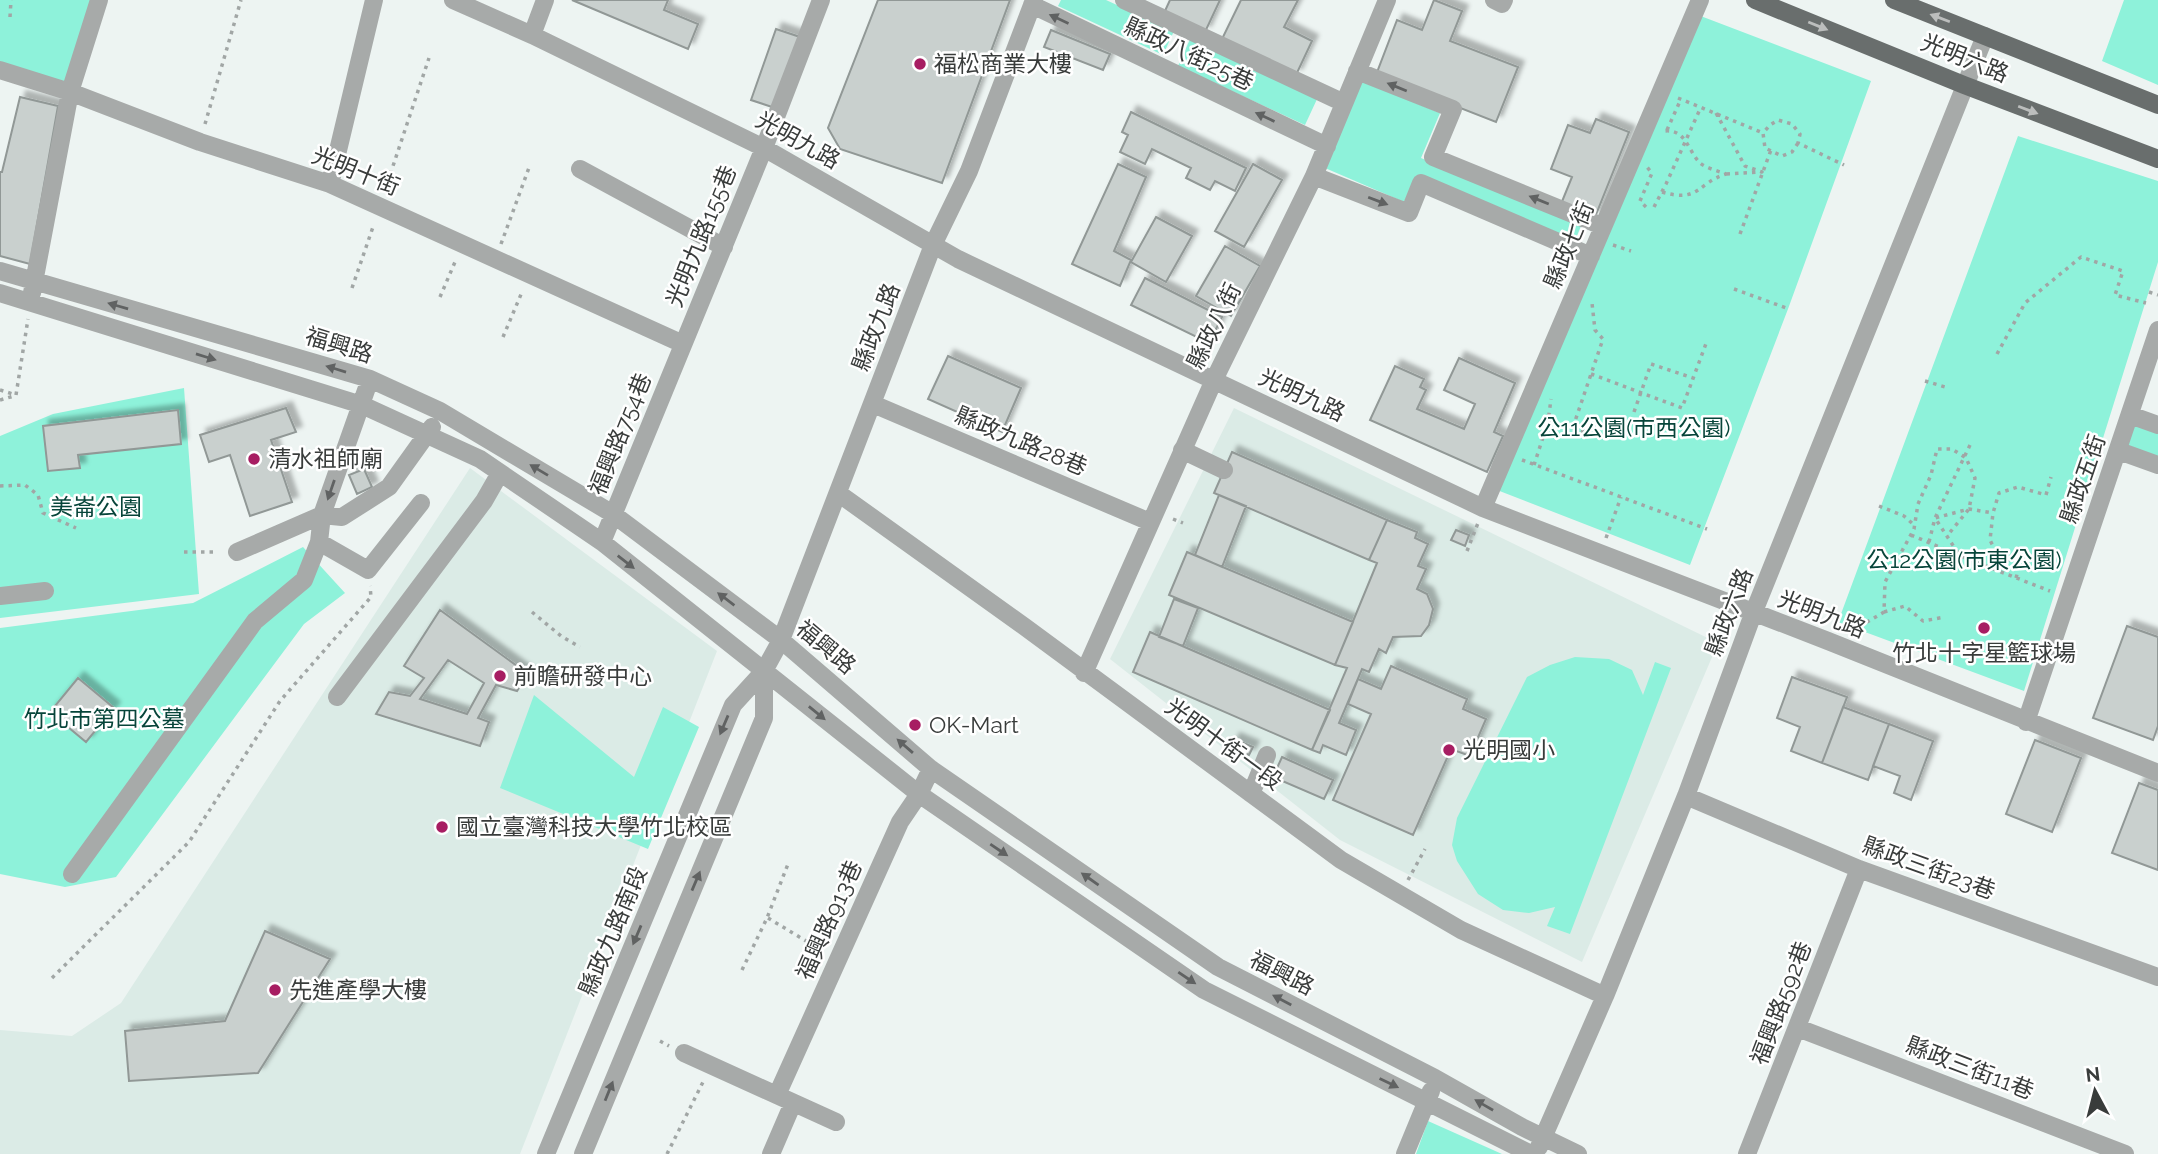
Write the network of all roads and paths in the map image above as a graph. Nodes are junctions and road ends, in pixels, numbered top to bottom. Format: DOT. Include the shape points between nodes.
graph roads {
  1 [pos="12,0"];
  2 [pos="99,0"];
  3 [pos="241,0"];
  4 [pos="374,0"];
  5 [pos="453,0"];
  6 [pos="545,0"];
  7 [pos="821,0"];
  8 [pos="1124,0"];
  9 [pos="1387,0"];
  10 [pos="1494,0"];
  11 [pos="1504,0"];
  12 [pos="1700,0"];
  13 [pos="1755,0"];
  14 [pos="1894,0"];
  15 [pos="1033,3"];
  16 [pos="10,17"];
  17 [pos="532,35"];
  18 [pos="1985,36"];
  19 [pos="429,58"];
  20 [pos="0,70"];
  21 [pos="1357,71"];
  22 [pos="1964,85"];
  23 [pos="1660,90"];
  24 [pos="70,92"];
  25 [pos="1681,99"];
  26 [pos="1344,103"];
  27 [pos="2158,105"];
  28 [pos="1701,107"];
  29 [pos="1716,113"];
  30 [pos="1667,130"];
  31 [pos="1763,133"];
  32 [pos="1685,139"];
  33 [pos="200,142"];
  34 [pos="1798,144"];
  35 [pos="1326,146"];
  36 [pos="764,148"];
  37 [pos="1771,150"];
  38 [pos="2158,159"];
  39 [pos="1844,164"];
  40 [pos="530,165"];
  41 [pos="580,169"];
  42 [pos="1762,172"];
  43 [pos="1726,174"];
  44 [pos="1314,176"];
  45 [pos="330,184"];
  46 [pos="1662,192"];
  47 [pos="380,206"];
  48 [pos="1654,206"];
  49 [pos="1602,226"];
  50 [pos="1740,234"];
  51 [pos="463,244"];
  52 [pos="933,245"];
  53 [pos="724,247"];
  54 [pos="1591,256"];
  55 [pos="496,259"];
  56 [pos="0,271"];
  57 [pos="530,274"];
  58 [pos="34,281"];
  59 [pos="352,288"];
  60 [pos="1734,289"];
  61 [pos="2150,292"];
  62 [pos="0,293"];
  63 [pos="2158,295"];
  64 [pos="440,297"];
  65 [pos="1591,299"];
  66 [pos="31,303"];
  67 [pos="2146,303"];
  68 [pos="1789,309"];
  69 [pos="2158,330"];
  70 [pos="503,337"];
  71 [pos="1707,341"];
  72 [pos="683,344"];
  73 [pos="1997,354"];
  74 [pos="1591,374"];
  75 [pos="1693,378"];
  76 [pos="370,379"];
  77 [pos="1214,380"];
  78 [pos="1925,381"];
  79 [pos="1945,387"];
  80 [pos="0,390"];
  81 [pos="1640,392"];
  82 [pos="16,395"];
  83 [pos="1552,398"];
  84 [pos="0,400"];
  85 [pos="873,404"];
  86 [pos="362,405"];
  87 [pos="440,411"];
  88 [pos="1634,412"];
  89 [pos="2130,415"];
  90 [pos="1548,422"];
  91 [pos="2158,425"];
  92 [pos="1573,427"];
  93 [pos="1585,432"];
  94 [pos="429,435"];
  95 [pos="1970,445"];
  96 [pos="1182,450"];
  97 [pos="2119,451"];
  98 [pos="1517,458"];
  99 [pos="1966,458"];
  100 [pos="1534,465"];
  101 [pos="2158,465"];
  102 [pos="1224,470"];
  103 [pos="500,473"];
  104 [pos="2051,477"];
  105 [pos="0,486"];
  106 [pos="838,493"];
  107 [pos="1621,497"];
  108 [pos="421,503"];
  109 [pos="1879,506"];
  110 [pos="1483,508"];
  111 [pos="1969,509"];
  112 [pos="1993,513"];
  113 [pos="613,514"];
  114 [pos="322,515"];
  115 [pos="1935,518"];
  116 [pos="1150,522"];
  117 [pos="1914,525"];
  118 [pos="76,528"];
  119 [pos="1707,529"];
  120 [pos="1910,534"];
  121 [pos="1947,536"];
  122 [pos="319,542"];
  123 [pos="602,542"];
  124 [pos="1929,542"];
  125 [pos="1467,551"];
  126 [pos="184,552"];
  127 [pos="237,552"];
  128 [pos="1600,554"];
  129 [pos="1960,556"];
  130 [pos="368,570"];
  131 [pos="2016,578"];
  132 [pos="45,591"];
  133 [pos="0,596"];
  134 [pos="2068,599"];
  135 [pos="532,612"];
  136 [pos="1884,612"];
  137 [pos="1753,614"];
  138 [pos="1945,617"];
  139 [pos="1843,627"];
  140 [pos="781,640"];
  141 [pos="580,647"];
  142 [pos="764,671"];
  143 [pos="1084,673"];
  144 [pos="337,696"];
  145 [pos="2026,722"];
  146 [pos="1267,755"];
  147 [pos="931,769"];
  148 [pos="2158,773"];
  149 [pos="919,794"];
  150 [pos="1251,794"];
  151 [pos="1686,796"];
  152 [pos="1425,849"];
  153 [pos="788,864"];
  154 [pos="1859,869"];
  155 [pos="72,874"];
  156 [pos="1407,882"];
  157 [pos="767,918"];
  158 [pos="838,960"];
  159 [pos="742,970"];
  160 [pos="2158,977"];
  161 [pos="52,978"];
  162 [pos="1605,996"];
  163 [pos="1798,1028"];
  164 [pos="684,1053"];
  165 [pos="711,1066"];
  166 [pos="1435,1077"];
  167 [pos="785,1099"];
  168 [pos="1427,1101"];
  169 [pos="836,1122"];
  170 [pos="1544,1137"];
  171 [pos="546,1154"];
  172 [pos="583,1154"];
  173 [pos="667,1154"];
  174 [pos="771,1154"];
  175 [pos="1405,1154"];
  176 [pos="1533,1154"];
  177 [pos="1578,1154"];
  178 [pos="1747,1154"];
  179 [pos="2125,1154"];
  1 -- 16 [label="path"];
  2 -- 24 [label="street"];
  3 -- 33 [label="path"];
  4 -- 45 [label="street"];
  5 -- 17 [label="street, 光明九路"];
  6 -- 17 [label="street"];
  7 -- 36 [label="street, 光明九路155巷"];
  8 -- 26 [label="street"];
  9 -- 21 [label="street, 縣政八街"];
  10 -- 11 [label="street" via="1502,4"];
  12 -- 23 [label="street, 縣政七街"];
  13 -- 22 [label="main road, 光明六路, one-way"];
  18 -- 14 [label="main road, 光明六路, one-way"];
  35 -- 15 [label="street, 縣政八街25巷, one-way"];
  15 -- 52 [label="street, 縣政九路" via="969,171"];
  17 -- 36 [label="street, 光明九路"];
  18 -- 22 [label="street, 縣政六路"];
  18 -- 27 [label="main road, 光明六路"];
  19 -- 47 [label="path"];
  20 -- 24 [label="street, 光明十街"];
  21 -- 26 [label="street, 縣政八街"];
  49 -- 21 [label="street, one-way" via="1433,156 1453,109"];
  22 -- 38 [label="main road, 光明六路, one-way"];
  22 -- 137 [label="street, 縣政六路"];
  23 -- 25 [label="path"];
  23 -- 49 [label="street, 縣政七街"];
  24 -- 33 [label="street, 光明十街"];
  24 -- 58 [label="street"];
  25 -- 28 [label="path"];
  25 -- 30 [label="path"];
  26 -- 35 [label="street, 縣政八街"];
  28 -- 29 [label="path"];
  28 -- 32 [label="path"];
  29 -- 31 [label="path"];
  29 -- 42 [label="path" via="1745,166"];
  31 -- 34 [label="path" via="1778,120 1792,124 1800,134"];
  31 -- 37 [label="path" via="1765,148"];
  32 -- 43 [label="path" via="1701,163"];
  32 -- 46 [label="path"];
  33 -- 45 [label="street, 光明十街"];
  34 -- 37 [label="path" via="1782,156"];
  34 -- 39 [label="path"];
  35 -- 44 [label="street, 縣政八街"];
  36 -- 52 [label="street, 光明九路"];
  36 -- 53 [label="street, 光明九路155巷"];
  37 -- 42 [label="path"];
  40 -- 55 [label="path"];
  41 -- 53 [label="street"];
  42 -- 43 [label="path"];
  42 -- 50 [label="path"];
  43 -- 46 [label="path" via="1698,192"];
  44 -- 54 [label="street, one-way" via="1409,213 1421,183"];
  44 -- 77 [label="street, 縣政八街"];
  45 -- 47 [label="street, 光明十街"];
  46 -- 48 [label="path"];
  47 -- 51 [label="street, 光明十街"];
  47 -- 59 [label="path"];
  49 -- 54 [label="street, 縣政七街"];
  51 -- 55 [label="street, 光明十街"];
  51 -- 64 [label="path"];
  52 -- 77 [label="street, 光明九路"];
  52 -- 85 [label="street, 縣政九路"];
  53 -- 72 [label="street, 光明九路155巷"];
  54 -- 110 [label="street, 縣政七街"];
  55 -- 57 [label="street, 光明十街"];
  56 -- 58 [label="street, 福興路"];
  57 -- 70 [label="path"];
  57 -- 72 [label="street, 光明十街"];
  58 -- 66 [label="street"];
  76 -- 58 [label="street, 福興路, one-way"];
  60 -- 68 [label="path"];
  61 -- 63 [label="path"];
  62 -- 66 [label="street"];
  65 -- 74 [label="path" via="1595,330 1603,339"];
  66 -- 82 [label="path"];
  66 -- 86 [label="street, one-way"];
  67 -- 73 [label="path" via="2115,295 2123,271 2081,257 2025,303"];
  69 -- 89 [label="street, 縣政五街"];
  71 -- 75 [label="path"];
  72 -- 113 [label="street, 福興路754巷"];
  74 -- 81 [label="path"];
  74 -- 92 [label="path"];
  75 -- 81 [label="path" via="1651,364"];
  75 -- 81 [label="path" via="1682,408"];
  76 -- 86 [label="street"];
  76 -- 87 [label="street, 福興路"];
  77 -- 96 [label="street, 縣政八街"];
  77 -- 110 [label="street, 光明九路"];
  78 -- 79 [label="path"];
  80 -- 82 [label="path"];
  81 -- 88 [label="path"];
  82 -- 84 [label="path"];
  83 -- 90 [label="path"];
  85 -- 106 [label="street, 縣政九路"];
  85 -- 116 [label="street, 縣政九路28巷"];
  86 -- 94 [label="street"];
  86 -- 114 [label="street, one-way"];
  87 -- 94 [label="street"];
  113 -- 87 [label="street, 福興路, one-way"];
  89 -- 91 [label="street"];
  89 -- 97 [label="street, 縣政五街"];
  90 -- 92 [label="path"];
  90 -- 100 [label="path"];
  92 -- 93 [label="path"];
  94 -- 103 [label="street"];
  94 -- 114 [label="street" via="389,487 342,517"];
  95 -- 99 [label="path"];
  96 -- 102 [label="street"];
  96 -- 116 [label="street, 縣政八街"];
  97 -- 101 [label="street"];
  97 -- 134 [label="street, 縣政五街"];
  98 -- 100 [label="path"];
  99 -- 111 [label="path" via="1975,478"];
  99 -- 115 [label="path"];
  99 -- 117 [label="path" via="1952,449 1937,449"];
  100 -- 107 [label="path"];
  103 -- 123 [label="street"];
  103 -- 144 [label="street" via="484,501"];
  104 -- 112 [label="path" via="2046,495 2018,487 1999,493"];
  105 -- 118 [label="path" via="25,485 37,495 43,513"];
  106 -- 140 [label="street, 縣政九路"];
  106 -- 143 [label="street, 光明十街一段"];
  107 -- 119 [label="path"];
  107 -- 128 [label="path"];
  108 -- 130 [label="street"];
  109 -- 117 [label="path"];
  110 -- 125 [label="path"];
  110 -- 128 [label="street, 光明九路"];
  111 -- 112 [label="path"];
  111 -- 115 [label="path"];
  111 -- 121 [label="path"];
  112 -- 131 [label="path" via="1990,540 1998,556 2020,564"];
  113 -- 123 [label="street, 福興路754巷"];
  140 -- 113 [label="street, 福興路, one-way"];
  114 -- 122 [label="street"];
  114 -- 127 [label="street"];
  115 -- 121 [label="path"];
  115 -- 124 [label="path"];
  116 -- 143 [label="street, 縣政八街"];
  117 -- 120 [label="path"];
  120 -- 124 [label="path"];
  120 -- 136 [label="path" via="1885,582"];
  121 -- 129 [label="path"];
  122 -- 130 [label="street"];
  122 -- 155 [label="street" via="304,580 255,621"];
  123 -- 142 [label="street, one-way"];
  124 -- 129 [label="path"];
  126 -- 127 [label="path"];
  128 -- 137 [label="street, 光明九路"];
  129 -- 131 [label="path"];
  130 -- 161 [label="path" via="372,597 279,701 190,842"];
  131 -- 134 [label="path"];
  132 -- 133 [label="street"];
  134 -- 145 [label="street, 縣政五街"];
  135 -- 141 [label="path"];
  136 -- 138 [label="path" via="1905,606 1923,621"];
  136 -- 139 [label="path" via="1851,632"];
  137 -- 145 [label="street, 光明九路"];
  137 -- 151 [label="street, 縣政六路"];
  140 -- 142 [label="street, 縣政九路"];
  147 -- 140 [label="street, 福興路, one-way"];
  142 -- 149 [label="street, one-way"];
  142 -- 171 [label="street, 縣政九路南段, one-way" via="733,705"];
  172 -- 142 [label="street, one-way" via="764,718"];
  143 -- 150 [label="street, 光明十街一段"];
  145 -- 148 [label="street, 光明九路"];
  146 -- 150 [label="street"];
  147 -- 149 [label="street, 福興路913巷"];
  166 -- 147 [label="street, 福興路, one-way" via="1218,967"];
  149 -- 158 [label="street, 福興路913巷" via="901,822"];
  149 -- 168 [label="street, one-way" via="1204,990"];
  150 -- 162 [label="street, 光明十街一段" via="1341,860 1461,930"];
  151 -- 154 [label="street, 縣政三街23巷"];
  151 -- 162 [label="street, 縣政六路"];
  152 -- 156 [label="path"];
  153 -- 157 [label="path"];
  154 -- 160 [label="street, 縣政三街23巷"];
  154 -- 163 [label="street, 福興路592巷"];
  157 -- 158 [label="path"];
  157 -- 159 [label="path"];
  158 -- 167 [label="street, 福興路913巷"];
  162 -- 170 [label="street, 縣政六路"];
  163 -- 178 [label="street, 福興路592巷"];
  163 -- 179 [label="street, 縣政三街11巷"];
  164 -- 165 [label="street"];
  165 -- 167 [label="street"];
  165 -- 173 [label="path"];
  166 -- 168 [label="street"];
  170 -- 166 [label="street, 福興路, one-way"];
  167 -- 169 [label="street"];
  167 -- 174 [label="street, 福興路913巷"];
  168 -- 175 [label="street"];
  168 -- 176 [label="street"];
  170 -- 176 [label="street, 縣政六路"];
  170 -- 177 [label="street, 福興路"];
}
